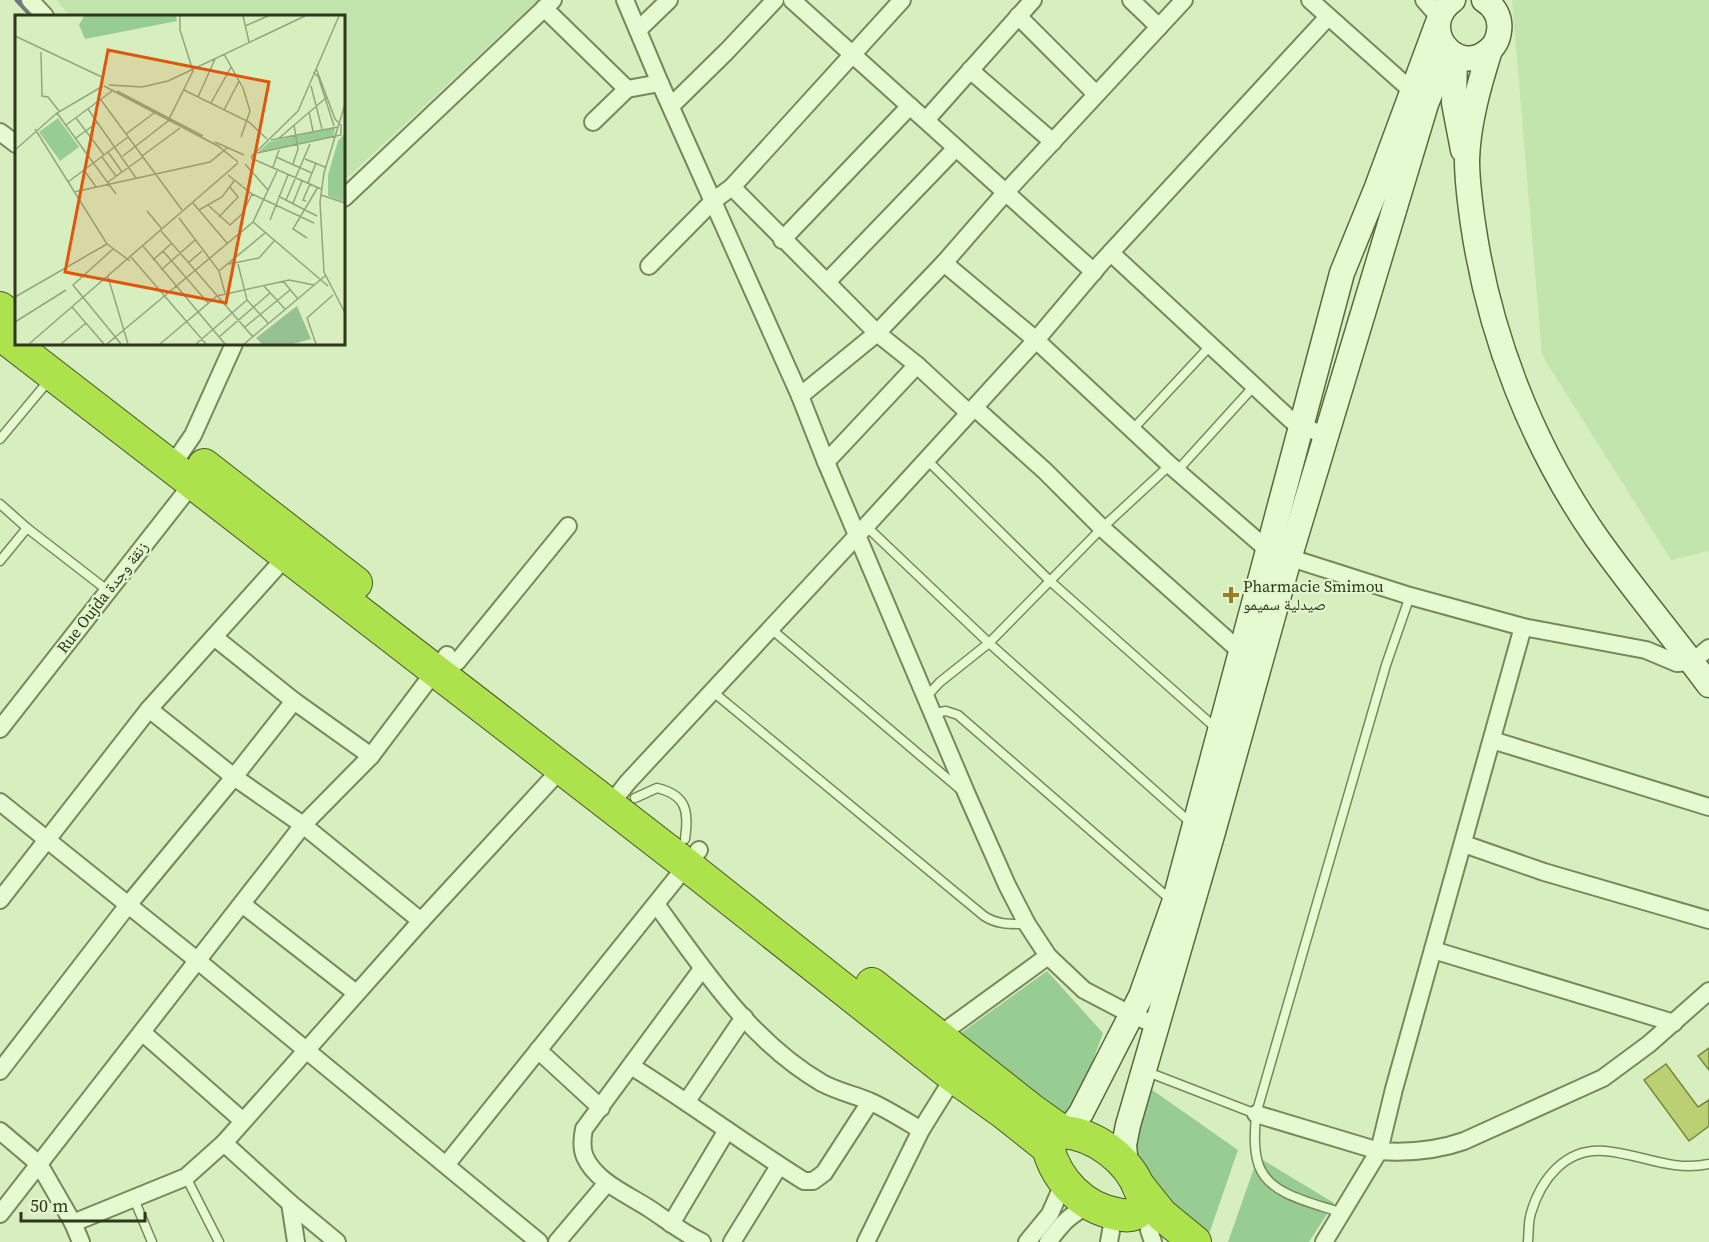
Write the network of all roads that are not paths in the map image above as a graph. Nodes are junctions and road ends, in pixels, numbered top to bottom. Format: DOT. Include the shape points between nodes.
graph roads {
  1 [pos="30,0"];
  2 [pos="625,0"];
  3 [pos="669,0"];
  4 [pos="775,0"];
  5 [pos="792,0"];
  6 [pos="902,0"];
  7 [pos="1034,0"];
  8 [pos="1131,0"];
  9 [pos="1184,0"];
  10 [pos="1310,0"];
  11 [pos="549,4"];
  12 [pos="1492,4"];
  13 [pos="1439,11"];
  14 [pos="44,15"];
  15 [pos="1018,16"];
  16 [pos="1328,18"];
  17 [pos="1159,27"];
  18 [pos="638,30"];
  19 [pos="1490,50"];
  20 [pos="852,55"];
  21 [pos="1454,55"];
  22 [pos="970,70"];
  23 [pos="660,83"];
  24 [pos="1444,85"];
  25 [pos="627,89"];
  26 [pos="1412,90"];
  27 [pos="1096,94"];
  28 [pos="671,106"];
  29 [pos="910,106"];
  30 [pos="926,120"];
  31 [pos="593,122"];
  32 [pos="0,132"];
  33 [pos="1053,142"];
  34 [pos="15,143"];
  35 [pos="956,148"];
  36 [pos="1467,160"];
  37 [pos="732,187"];
  38 [pos="1005,193"];
  39 [pos="345,197"];
  40 [pos="713,201"];
  41 [pos="782,240"];
  42 [pos="1111,253"];
  43 [pos="944,263"];
  44 [pos="649,266"];
  45 [pos="1094,272"];
  46 [pos="827,282"];
  47 [pos="0,308"];
  48 [pos="877,333"];
  49 [pos="8,335"];
  50 [pos="1036,340"];
  51 [pos="19,345"];
  52 [pos="46,345"];
  53 [pos="234,345"];
  54 [pos="1211,345"];
  55 [pos="917,365"];
  56 [pos="53,376"];
  57 [pos="1255,385"];
  58 [pos="800,396"];
  59 [pos="972,410"];
  60 [pos="1302,426"];
  61 [pos="1132,429"];
  62 [pos="1325,436"];
  63 [pos="0,439"];
  64 [pos="926,459"];
  65 [pos="826,462"];
  66 [pos="188,467"];
  67 [pos="1173,468"];
  68 [pos="0,504"];
  69 [pos="568,525"];
  70 [pos="27,528"];
  71 [pos="1102,528"];
  72 [pos="861,531"];
  73 [pos="294,548"];
  74 [pos="1279,554"];
  75 [pos="0,561"];
  76 [pos="1050,581"];
  77 [pos="107,590"];
  78 [pos="1410,596"];
  79 [pos="1523,627"];
  80 [pos="770,628"];
  81 [pos="214,637"];
  82 [pos="989,643"];
  83 [pos="1251,655"];
  84 [pos="1700,655"];
  85 [pos="446,663"];
  86 [pos="1709,685"];
  87 [pos="712,691"];
  88 [pos="926,697"];
  89 [pos="294,702"];
  90 [pos="149,709"];
  91 [pos="934,712"];
  92 [pos="0,729"];
  93 [pos="1220,732"];
  94 [pos="1492,740"];
  95 [pos="371,756"];
  96 [pos="561,769"];
  97 [pos="234,777"];
  98 [pos="968,797"];
  99 [pos="622,798"];
  100 [pos="0,802"];
  101 [pos="1709,807"];
  102 [pos="303,825"];
  103 [pos="1204,829"];
  104 [pos="47,840"];
  105 [pos="1464,844"];
  106 [pos="691,852"];
  107 [pos="0,900"];
  108 [pos="1174,903"];
  109 [pos="242,904"];
  110 [pos="656,904"];
  111 [pos="128,905"];
  112 [pos="1709,920"];
  113 [pos="421,921"];
  114 [pos="1027,924"];
  115 [pos="1433,950"];
  116 [pos="1047,956"];
  117 [pos="198,961"];
  118 [pos="702,969"];
  119 [pos="1709,991"];
  120 [pos="356,993"];
  121 [pos="1132,1016"];
  122 [pos="744,1017"];
  123 [pos="1674,1023"];
  124 [pos="1158,1026"];
  125 [pos="142,1032"];
  126 [pos="938,1036"];
  127 [pos="305,1050"];
  128 [pos="538,1050"];
  129 [pos="1111,1059"];
  130 [pos="631,1066"];
  131 [pos="0,1071"];
  132 [pos="1144,1071"];
  133 [pos="954,1077"];
  134 [pos="687,1101"];
  135 [pos="870,1102"];
  136 [pos="601,1108"];
  137 [pos="1256,1114"];
  138 [pos="243,1121"];
  139 [pos="727,1130"];
  140 [pos="921,1130"];
  141 [pos="0,1131"];
  142 [pos="1059,1138"];
  143 [pos="224,1143"];
  144 [pos="1379,1151"];
  145 [pos="39,1164"];
  146 [pos="1709,1164"];
  147 [pos="446,1165"];
  148 [pos="779,1166"];
  149 [pos="1132,1176"];
  150 [pos="186,1177"];
  151 [pos="1064,1182"];
  152 [pos="607,1183"];
  153 [pos="134,1199"];
  154 [pos="290,1203"];
  155 [pos="1342,1213"];
  156 [pos="0,1214"];
  157 [pos="73,1223"];
  158 [pos="671,1224"];
  159 [pos="1129,1227"];
  160 [pos="684,1238"];
  161 [pos="1528,1241"];
  162 [pos="81,1242"];
  163 [pos="152,1242"];
  164 [pos="219,1242"];
  165 [pos="296,1242"];
  166 [pos="337,1242"];
  167 [pos="539,1242"];
  168 [pos="556,1242"];
  169 [pos="702,1242"];
  170 [pos="732,1242"];
  171 [pos="866,1242"];
  172 [pos="1027,1242"];
  173 [pos="1048,1242"];
  174 [pos="1195,1242"];
  175 [pos="1324,1242"];
  1 -- 14 [label="street"];
  2 -- 18 [label="street"];
  3 -- 18 [label="street"];
  4 -- 28 [label="street"];
  5 -- 20 [label="street"];
  6 -- 20 [label="street"];
  7 -- 15 [label="street"];
  8 -- 17 [label="street"];
  9 -- 17 [label="street"];
  10 -- 16 [label="street"];
  11 -- 25 [label="street"];
  11 -- 39 [label="street"];
  12 -- 19 [label="street" via="1500,29"];
  13 -- 21 [label="street" via="1441,41"];
  13 -- 26 [label="street"];
  15 -- 22 [label="street"];
  15 -- 27 [label="street"];
  16 -- 26 [label="street"];
  16 -- 42 [label="street"];
  17 -- 27 [label="street"];
  18 -- 23 [label="street"];
  19 -- 21 [label="street" via="1470,58"];
  19 -- 36 [label="street" via="1473,116"];
  20 -- 29 [label="street"];
  20 -- 37 [label="street"];
  21 -- 24 [label="street"];
  22 -- 30 [label="street"];
  22 -- 33 [label="street"];
  23 -- 25 [label="street"];
  23 -- 28 [label="street"];
  24 -- 36 [label="street"];
  24 -- 62 [label="street" via="1426,104"];
  25 -- 31 [label="street"];
  26 -- 60 [label="street" via="1342,273"];
  27 -- 33 [label="street"];
  28 -- 40 [label="street"];
  29 -- 30 [label="street"];
  29 -- 41 [label="street"];
  30 -- 35 [label="street"];
  32 -- 34 [label="street"];
  33 -- 38 [label="street"];
  35 -- 38 [label="street"];
  35 -- 46 [label="street"];
  36 -- 84 [label="street" via="1477,252 1500,342 1543,447 1595,536"];
  37 -- 40 [label="street"];
  37 -- 41 [label="street"];
  38 -- 43 [label="street"];
  38 -- 45 [label="street"];
  40 -- 44 [label="street"];
  40 -- 58 [label="street"];
  41 -- 46 [label="street"];
  42 -- 45 [label="street"];
  42 -- 54 [label="street"];
  43 -- 48 [label="street"];
  43 -- 50 [label="street"];
  45 -- 50 [label="street"];
  46 -- 48 [label="street"];
  47 -- 49 [label="highway"];
  48 -- 55 [label="street"];
  48 -- 58 [label="street"];
  50 -- 59 [label="street"];
  50 -- 61 [label="street"];
  51 -- 56 [label="highway"];
  52 -- 66 [label="highway"];
  53 -- 66 [label="street, Rue Oujda زنقة وجدة" via="197,427"];
  54 -- 57 [label="street"];
  54 -- 61 [label="lane"];
  55 -- 59 [label="street"];
  55 -- 65 [label="street"];
  56 -- 63 [label="lane"];
  56 -- 66 [label="highway"];
  57 -- 60 [label="street"];
  57 -- 67 [label="lane"];
  58 -- 65 [label="street"];
  59 -- 64 [label="street"];
  59 -- 71 [label="street" via="1045,471"];
  60 -- 62 [label="street"];
  60 -- 74 [label="street"];
  61 -- 67 [label="street"];
  62 -- 74 [label="street"];
  64 -- 72 [label="street"];
  64 -- 76 [label="lane"];
  65 -- 72 [label="street"];
  66 -- 73 [label="highway"];
  66 -- 77 [label="street, Rue Oujda زنقة وجدة"];
  67 -- 71 [label="lane"];
  67 -- 74 [label="street"];
  68 -- 70 [label="lane"];
  69 -- 85 [label="street"];
  70 -- 75 [label="lane"];
  70 -- 77 [label="lane"];
  71 -- 76 [label="lane"];
  71 -- 83 [label="street"];
  72 -- 80 [label="street"];
  72 -- 82 [label="lane"];
  72 -- 88 [label="street"];
  73 -- 81 [label="street"];
  73 -- 85 [label="highway"];
  74 -- 78 [label="street"];
  74 -- 83 [label="street"];
  76 -- 82 [label="lane"];
  76 -- 93 [label="lane"];
  77 -- 92 [label="street, Rue Oujda زنقة وجدة"];
  78 -- 79 [label="street"];
  78 -- 137 [label="lane" via="1383,676"];
  79 -- 84 [label="street" via="1647,650 1677,663"];
  79 -- 94 [label="street"];
  80 -- 87 [label="street"];
  80 -- 98 [label="lane"];
  81 -- 89 [label="street"];
  81 -- 90 [label="street"];
  82 -- 88 [label="lane"];
  82 -- 103 [label="lane"];
  83 -- 93 [label="street"];
  83 -- 103 [label="street"];
  84 -- 86 [label="street"];
  85 -- 95 [label="street"];
  85 -- 96 [label="highway"];
  85 -- 99 [label="highway"];
  87 -- 99 [label="street"];
  87 -- 114 [label="lane" via="984,916 1003,924"];
  88 -- 91 [label="street"];
  89 -- 95 [label="street"];
  89 -- 97 [label="street"];
  90 -- 97 [label="street"];
  90 -- 104 [label="street"];
  91 -- 98 [label="street"];
  91 -- 108 [label="lane" via="958,715"];
  93 -- 103 [label="street"];
  94 -- 101 [label="street"];
  94 -- 105 [label="street"];
  95 -- 102 [label="street"];
  96 -- 99 [label="highway"];
  96 -- 113 [label="street"];
  97 -- 102 [label="street"];
  97 -- 111 [label="street"];
  98 -- 114 [label="street"];
  99 -- 106 [label="highway"];
  100 -- 104 [label="street"];
  102 -- 109 [label="street"];
  102 -- 113 [label="street"];
  103 -- 108 [label="street"];
  103 -- 124 [label="street"];
  104 -- 107 [label="street"];
  104 -- 111 [label="street"];
  105 -- 112 [label="street" via="1544,872"];
  105 -- 115 [label="street"];
  106 -- 110 [label="street"];
  106 -- 126 [label="highway"];
  106 -- 133 [label="highway"];
  108 -- 121 [label="street"];
  109 -- 117 [label="street"];
  109 -- 120 [label="street"];
  110 -- 118 [label="street"];
  110 -- 128 [label="street"];
  111 -- 117 [label="street"];
  111 -- 131 [label="street"];
  113 -- 120 [label="street"];
  114 -- 116 [label="street"];
  115 -- 123 [label="street"];
  115 -- 144 [label="street"];
  116 -- 121 [label="street" via="1084,990"];
  116 -- 126 [label="street"];
  117 -- 125 [label="street"];
  117 -- 127 [label="street"];
  118 -- 122 [label="street"];
  118 -- 130 [label="street"];
  119 -- 123 [label="street"];
  120 -- 127 [label="street"];
  121 -- 124 [label="street"];
  121 -- 129 [label="street"];
  122 -- 134 [label="street"];
  122 -- 135 [label="street" via="785,1058 824,1084"];
  123 -- 144 [label="street" via="1603,1078 1464,1141 1423,1151"];
  124 -- 132 [label="street"];
  125 -- 138 [label="street"];
  125 -- 145 [label="street"];
  126 -- 142 [label="highway" via="1032,1110"];
  127 -- 138 [label="street"];
  127 -- 147 [label="street"];
  128 -- 136 [label="street"];
  128 -- 147 [label="street"];
  129 -- 132 [label="street"];
  129 -- 142 [label="street" via="1081,1113"];
  130 -- 134 [label="street"];
  130 -- 136 [label="street"];
  132 -- 137 [label="lane"];
  132 -- 149 [label="street" via="1125,1135"];
  133 -- 140 [label="street"];
  133 -- 142 [label="highway" via="1004,1113"];
  134 -- 139 [label="street"];
  135 -- 140 [label="street"];
  135 -- 148 [label="street" via="819,1179 804,1181"];
  136 -- 152 [label="street" via="584,1129 581,1140 585,1159"];
  137 -- 144 [label="street"];
  137 -- 155 [label="lane" via="1256,1155 1264,1177 1272,1186"];
  138 -- 143 [label="street"];
  139 -- 148 [label="street"];
  139 -- 158 [label="street"];
  140 -- 171 [label="street"];
  141 -- 145 [label="street"];
  142 -- 149 [label="highway" via="1095,1142 1112,1153"];
  142 -- 151 [label="highway" via="1054,1166"];
  143 -- 150 [label="street"];
  143 -- 154 [label="street"];
  144 -- 155 [label="street"];
  145 -- 156 [label="street"];
  145 -- 157 [label="street"];
  146 -- 161 [label="lane" via="1668,1166 1604,1151 1578,1155 1552,1171 1539,1191 1530,1215"];
  147 -- 167 [label="street"];
  148 -- 170 [label="street"];
  149 -- 159 [label="highway" via="1143,1204"];
  149 -- 174 [label="highway" via="1162,1215"];
  150 -- 153 [label="street"];
  150 -- 164 [label="lane"];
  151 -- 159 [label="highway"];
  151 -- 172 [label="street" via="1050,1214"];
  152 -- 158 [label="street"];
  152 -- 168 [label="street"];
  153 -- 157 [label="street"];
  153 -- 163 [label="lane"];
  154 -- 165 [label="street"];
  154 -- 166 [label="street"];
  155 -- 175 [label="street"];
  157 -- 162 [label="street"];
  158 -- 160 [label="street"];
  159 -- 173 [label="street" via="1075,1212"];
  160 -- 169 [label="street"];
}
